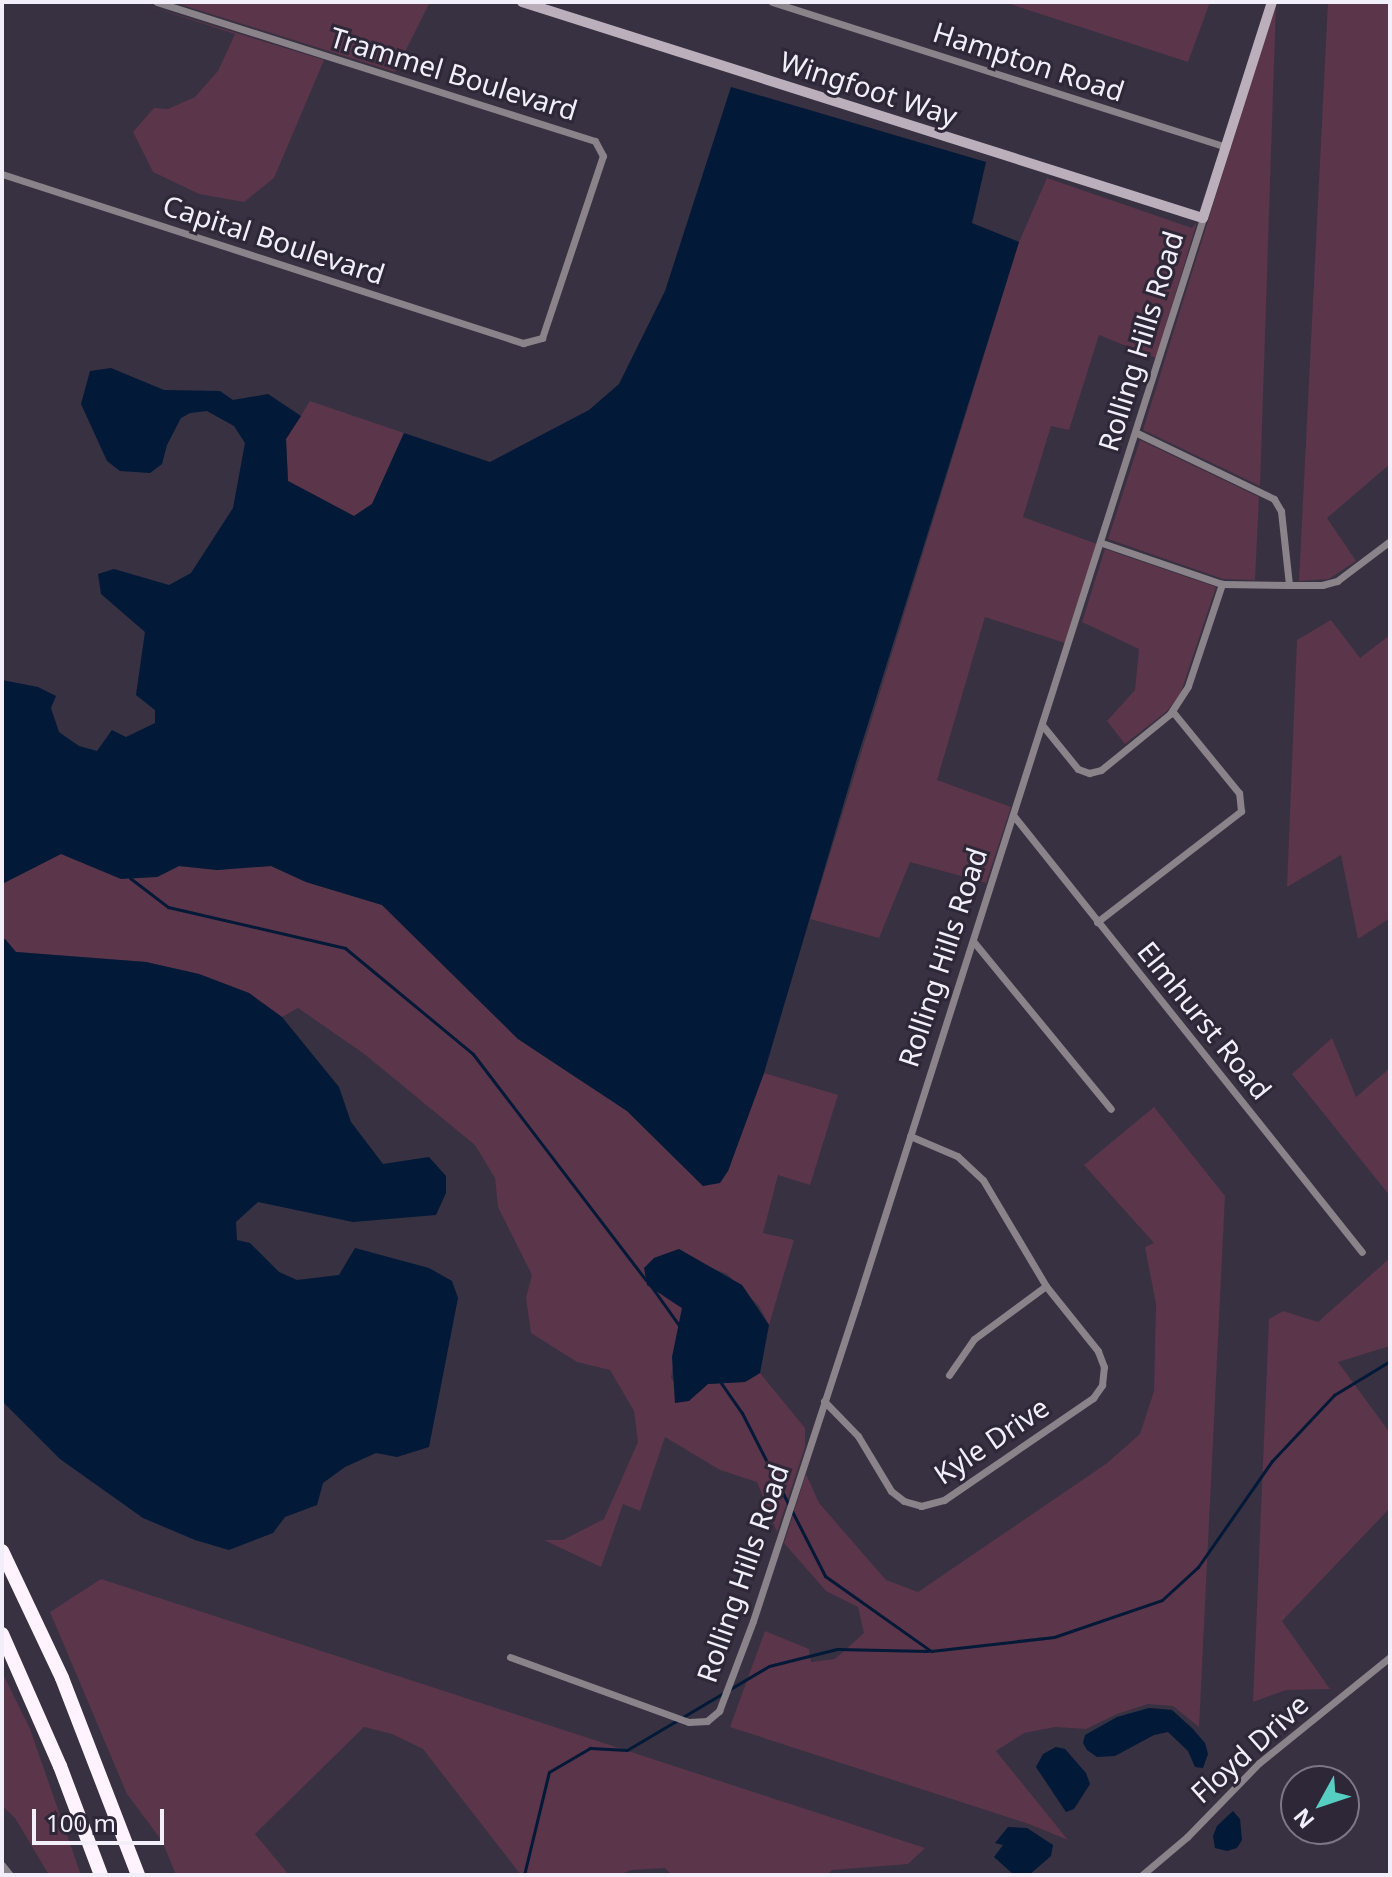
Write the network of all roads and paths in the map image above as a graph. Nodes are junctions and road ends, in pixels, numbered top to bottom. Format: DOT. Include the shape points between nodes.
graph roads {
  1 [pos="157,2"];
  2 [pos="522,2"];
  3 [pos="772,2"];
  4 [pos="1272,2"];
  5 [pos="1226,147"];
  6 [pos="2,174"];
  7 [pos="1203,218"];
  8 [pos="533,343"];
  9 [pos="1137,433"];
  10 [pos="1390,541"];
  11 [pos="1102,543"];
  12 [pos="1222,584"];
  13 [pos="1289,585"];
  14 [pos="1173,712"];
  15 [pos="1043,726"];
  16 [pos="1013,815"];
  17 [pos="1097,922"];
  18 [pos="973,941"];
  19 [pos="1111,1109"];
  20 [pos="910,1136"];
  21 [pos="1362,1252"];
  22 [pos="1046,1286"];
  23 [pos="949,1375"];
  24 [pos="824,1401"];
  25 [pos="2,1551"];
  26 [pos="2,1634"];
  27 [pos="510,1657"];
  28 [pos="1390,1657"];
  29 [pos="2,1865"];
  30 [pos="10,1875"];
  31 [pos="101,1875"];
  32 [pos="138,1875"];
  33 [pos="1142,1875"];
  1 -- 8 [label="street, Trammel Boulevard" via="566,130 599,145 603,156 546,333"];
  2 -- 7 [label="street, Wingfoot Way"];
  3 -- 5 [label="street, Hampton Road"];
  4 -- 5 [label="street, Rolling Hills Road"];
  5 -- 7 [label="street, Rolling Hills Road"];
  6 -- 8 [label="street, Capital Boulevard"];
  7 -- 9 [label="street, Rolling Hills Road"];
  9 -- 11 [label="street, Rolling Hills Road"];
  9 -- 13 [label="street" via="1274,499 1281,511"];
  10 -- 13 [label="street" via="1330,584"];
  11 -- 12 [label="street"];
  11 -- 15 [label="street, Rolling Hills Road"];
  12 -- 13 [label="street"];
  12 -- 14 [label="street" via="1188,686"];
  14 -- 15 [label="street" via="1101,770 1089,773 1078,769"];
  14 -- 17 [label="street" via="1239,793 1241,811"];
  15 -- 16 [label="street, Rolling Hills Road"];
  16 -- 17 [label="street, Elmhurst Road"];
  16 -- 18 [label="street, Rolling Hills Road"];
  17 -- 21 [label="street, Elmhurst Road"];
  18 -- 19 [label="street"];
  18 -- 20 [label="street, Rolling Hills Road"];
  20 -- 22 [label="street, Kyle Drive" via="948,1151 974,1170"];
  20 -- 24 [label="street, Rolling Hills Road"];
  22 -- 23 [label="street" via="974,1339"];
  22 -- 24 [label="street, Kyle Drive" via="1098,1351 1104,1367 1102,1385 1093,1398 944,1500 921,1506 897,1497 858,1436"];
  24 -- 27 [label="street, Rolling Hills Road" via="753,1621 713,1717 689,1722"];
  25 -- 32 [label="highway" via="62,1678"];
  26 -- 31 [label="highway"];
  28 -- 33 [label="street, Floyd Drive" via="1259,1763"];
  29 -- 30 [label="street"];
}
